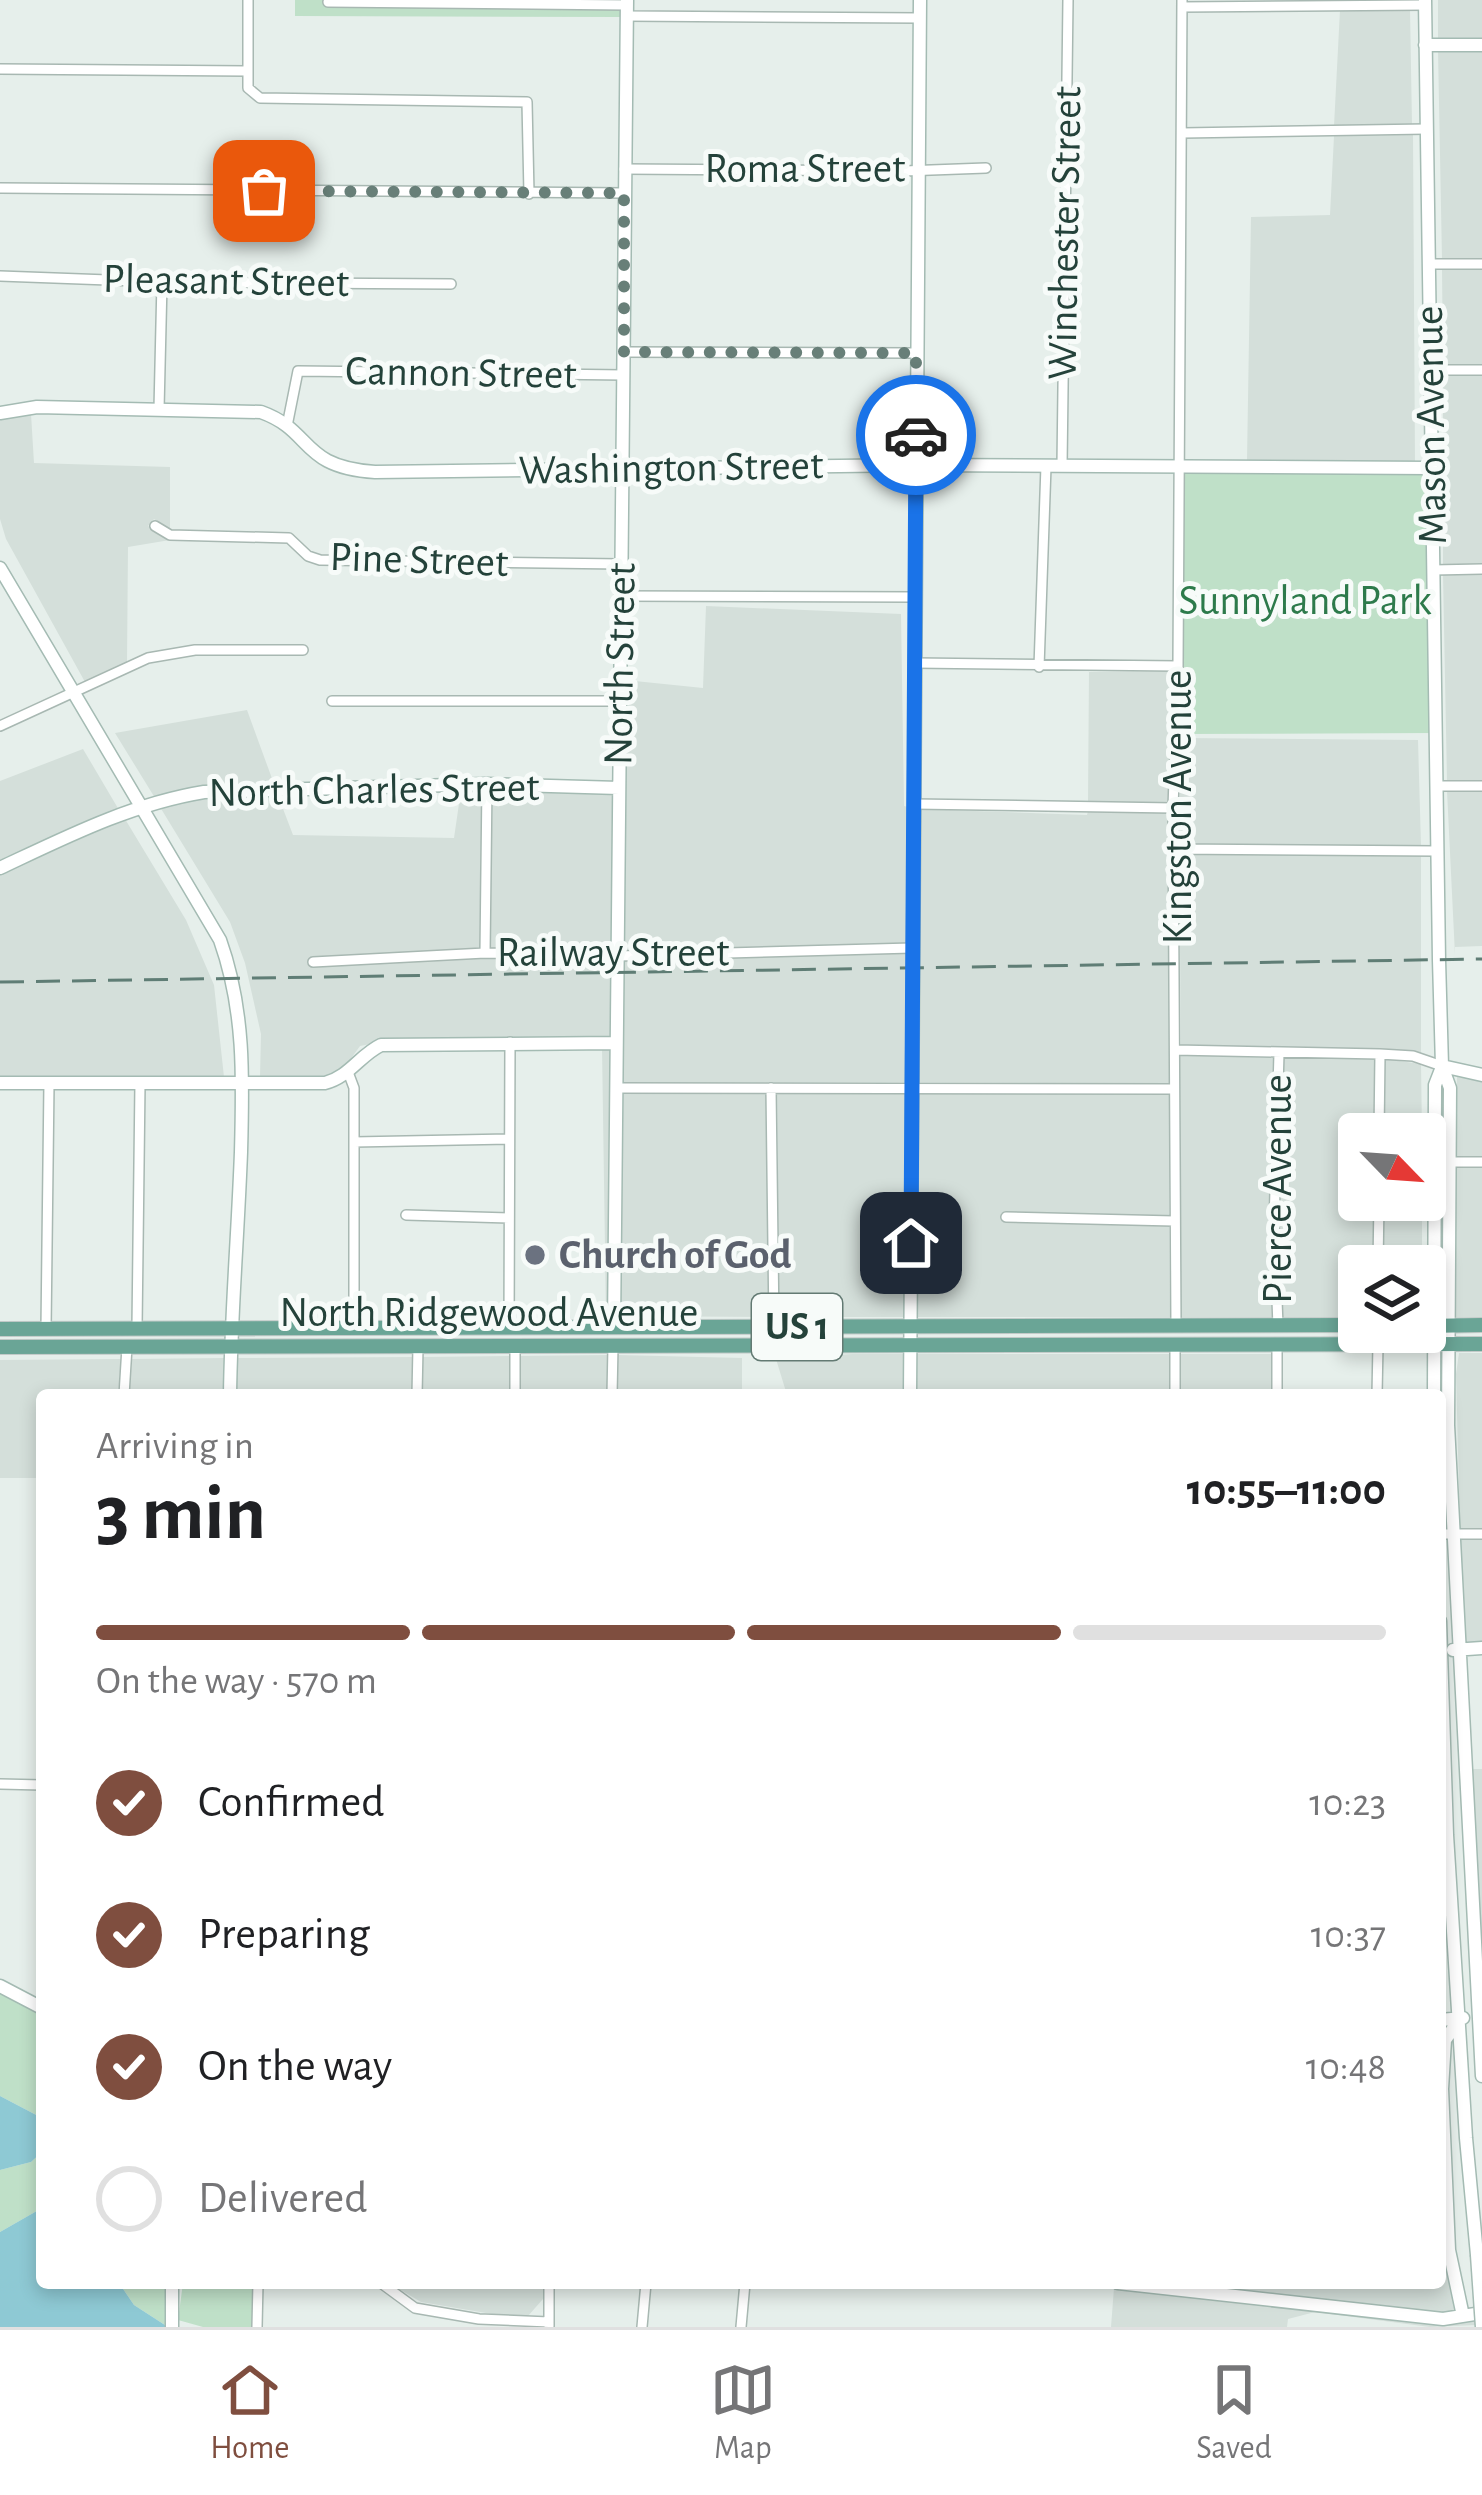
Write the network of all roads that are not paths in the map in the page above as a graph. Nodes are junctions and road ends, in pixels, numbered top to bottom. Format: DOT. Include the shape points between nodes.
graph roads {
  1 [pos="248,0"];
  2 [pos="920,0"];
  3 [pos="1068,0"];
  4 [pos="328,2"];
  5 [pos="1425,2"];
  6 [pos="1182,4"];
  7 [pos="626,7"];
  8 [pos="920,18"];
  9 [pos="1425,45"];
  10 [pos="1482,45"];
  11 [pos="0,69"];
  12 [pos="247,71"];
  13 [pos="1426,130"];
  14 [pos="1183,133"];
  15 [pos="917,168"];
  16 [pos="986,168"];
  17 [pos="624,169"];
  18 [pos="0,188"];
  19 [pos="624,193"];
  20 [pos="529,194"];
  21 [pos="1428,264"];
  22 [pos="1482,264"];
  23 [pos="0,276"];
  24 [pos="162,282"];
  25 [pos="451,284"];
  26 [pos="624,352"];
  27 [pos="916,353"];
  28 [pos="1430,370"];
  29 [pos="1482,370"];
  30 [pos="624,375"];
  31 [pos="159,409"];
  32 [pos="0,413"];
  33 [pos="287,426"];
  34 [pos="916,465"];
  35 [pos="1046,466"];
  36 [pos="1062,466"];
  37 [pos="623,468"];
  38 [pos="1180,468"];
  39 [pos="1431,468"];
  40 [pos="155,526"];
  41 [pos="621,564"];
  42 [pos="0,568"];
  43 [pos="1482,569"];
  44 [pos="1433,570"];
  45 [pos="620,596"];
  46 [pos="915,597"];
  47 [pos="303,650"];
  48 [pos="915,664"];
  49 [pos="1178,666"];
  50 [pos="1039,668"];
  51 [pos="74,693"];
  52 [pos="332,701"];
  53 [pos="620,701"];
  54 [pos="0,726"];
  55 [pos="488,784"];
  56 [pos="1436,786"];
  57 [pos="1482,786"];
  58 [pos="619,788"];
  59 [pos="914,804"];
  60 [pos="140,808"];
  61 [pos="1173,808"];
  62 [pos="1174,849"];
  63 [pos="1437,851"];
  64 [pos="0,868"];
  65 [pos="913,948"];
  66 [pos="485,952"];
  67 [pos="618,956"];
  68 [pos="313,962"];
  69 [pos="511,1042"];
  70 [pos="616,1042"];
  71 [pos="1175,1050"];
  72 [pos="1279,1053"];
  73 [pos="1380,1054"];
  74 [pos="1442,1066"];
  75 [pos="348,1072"];
  76 [pos="1482,1075"];
  77 [pos="49,1082"];
  78 [pos="243,1082"];
  79 [pos="0,1083"];
  80 [pos="140,1083"];
  81 [pos="616,1088"];
  82 [pos="771,1088"];
  83 [pos="912,1088"];
  84 [pos="1174,1089"];
  85 [pos="1379,1113"];
  86 [pos="509,1139"];
  87 [pos="354,1142"];
  88 [pos="1450,1162"];
  89 [pos="1482,1162"];
  90 [pos="406,1215"];
  91 [pos="1006,1217"];
  92 [pos="509,1218"];
  93 [pos="1174,1221"];
  94 [pos="1436,1245"];
  95 [pos="1443,1245"];
  96 [pos="1338,1325"];
  97 [pos="1482,1325"];
  98 [pos="1175,1326"];
  99 [pos="1278,1326"];
  100 [pos="1446,1326"];
  101 [pos="614,1327"];
  102 [pos="911,1327"];
  103 [pos="137,1328"];
  104 [pos="235,1328"];
  105 [pos="353,1328"];
  106 [pos="440,1328"];
  107 [pos="509,1328"];
  108 [pos="774,1328"];
  109 [pos="0,1329"];
  110 [pos="46,1329"];
  111 [pos="1338,1344"];
  112 [pos="1482,1344"];
  113 [pos="911,1345"];
  114 [pos="1175,1345"];
  115 [pos="1277,1345"];
  116 [pos="418,1346"];
  117 [pos="515,1346"];
  118 [pos="613,1346"];
  119 [pos="1446,1346"];
  120 [pos="127,1347"];
  121 [pos="230,1347"];
  122 [pos="0,1348"];
  123 [pos="1378,1353"];
  124 [pos="1440,1353"];
  125 [pos="1441,1353"];
  126 [pos="124,1389"];
  127 [pos="230,1389"];
  128 [pos="417,1389"];
  129 [pos="515,1389"];
  130 [pos="612,1389"];
  131 [pos="910,1389"];
  132 [pos="1175,1389"];
  133 [pos="1277,1389"];
  134 [pos="1378,1389"];
  135 [pos="1435,1389"];
  136 [pos="1442,1389"];
  137 [pos="1446,1534"];
  138 [pos="1482,1534"];
  139 [pos="1447,1577"];
  140 [pos="1482,1648"];
  141 [pos="1459,1650"];
  142 [pos="1446,1651"];
  143 [pos="0,1784"];
  144 [pos="36,1785"];
  145 [pos="1446,1798"];
  146 [pos="0,1986"];
  147 [pos="36,2005"];
  148 [pos="1480,2017"];
  149 [pos="1460,2019"];
  150 [pos="1446,2020"];
  151 [pos="1446,2039"];
  152 [pos="1482,2075"];
  153 [pos="1446,2254"];
  154 [pos="172,2289"];
  155 [pos="258,2289"];
  156 [pos="389,2289"];
  157 [pos="549,2289"];
  158 [pos="645,2289"];
  159 [pos="744,2289"];
  160 [pos="1173,2289"];
  161 [pos="1482,2313"];
  162 [pos="1463,2316"];
  163 [pos="172,2322"];
  164 [pos="549,2325"];
  165 [pos="257,2327"];
  166 [pos="642,2327"];
  167 [pos="741,2327"];
  168 [pos="1482,2327"];
  1 -- 12 [label="street"];
  2 -- 8 [label="street"];
  3 -- 36 [label="street, Winchester Street"];
  4 -- 7 [label="street"];
  5 -- 6 [label="street"];
  5 -- 9 [label="street, Mason Avenue"];
  6 -- 14 [label="street, Kingston Avenue"];
  7 -- 8 [label="street"];
  7 -- 17 [label="street, North Street"];
  8 -- 15 [label="street"];
  9 -- 10 [label="street"];
  9 -- 13 [label="street, Mason Avenue"];
  11 -- 12 [label="street"];
  12 -- 20 [label="street" via="248,88 260,98 527,102"];
  13 -- 14 [label="street"];
  13 -- 21 [label="street, Mason Avenue"];
  14 -- 38 [label="street, Kingston Avenue"];
  15 -- 16 [label="street, Roma Street"];
  15 -- 17 [label="street, Roma Street"];
  15 -- 27 [label="street"];
  17 -- 19 [label="street, North Street"];
  18 -- 20 [label="street"];
  19 -- 20 [label="street"];
  19 -- 26 [label="street, North Street"];
  21 -- 22 [label="street"];
  21 -- 28 [label="street, Mason Avenue"];
  23 -- 24 [label="street, Pleasant Street"];
  24 -- 25 [label="street, Pleasant Street"];
  24 -- 31 [label="street"];
  26 -- 27 [label="street, Cannon Street"];
  26 -- 30 [label="street, North Street"];
  27 -- 34 [label="street"];
  28 -- 29 [label="street"];
  28 -- 39 [label="street, Mason Avenue"];
  30 -- 33 [label="street, Cannon Street" via="298,371"];
  30 -- 37 [label="street, North Street"];
  31 -- 32 [label="street"];
  31 -- 33 [label="street" via="261,412"];
  33 -- 37 [label="street, Washington Street" via="314,455 352,470"];
  34 -- 35 [label="street, Washington Street"];
  34 -- 37 [label="street, Washington Street"];
  34 -- 46 [label="street"];
  35 -- 36 [label="street, Washington Street"];
  35 -- 50 [label="street"];
  36 -- 38 [label="street, Washington Street"];
  37 -- 41 [label="street, North Street"];
  38 -- 39 [label="street, Washington Street"];
  38 -- 49 [label="street, Kingston Avenue"];
  39 -- 44 [label="street, Mason Avenue"];
  40 -- 41 [label="street, Pine Street" via="170,535 290,538 320,560"];
  41 -- 45 [label="street, North Street"];
  42 -- 51 [label="street"];
  43 -- 44 [label="street"];
  44 -- 56 [label="street, Mason Avenue"];
  45 -- 46 [label="street"];
  45 -- 53 [label="street, North Street"];
  46 -- 48 [label="street"];
  47 -- 51 [label="street" via="148,658"];
  48 -- 50 [label="street"];
  48 -- 59 [label="street"];
  49 -- 50 [label="street"];
  49 -- 61 [label="street, Kingston Avenue"];
  51 -- 54 [label="street"];
  51 -- 60 [label="street"];
  52 -- 53 [label="street"];
  53 -- 58 [label="street, North Street"];
  55 -- 58 [label="street, North Charles Street"];
  55 -- 60 [label="street, North Charles Street" via="234,789"];
  55 -- 66 [label="street"];
  56 -- 57 [label="street"];
  56 -- 63 [label="street, Mason Avenue"];
  58 -- 67 [label="street, North Street"];
  59 -- 61 [label="street"];
  59 -- 65 [label="street"];
  60 -- 64 [label="street, North Charles Street"];
  60 -- 78 [label="street" via="220,940 242,1026"];
  61 -- 62 [label="street, Kingston Avenue"];
  62 -- 63 [label="street"];
  62 -- 71 [label="street, Kingston Avenue"];
  63 -- 74 [label="street, Mason Avenue"];
  65 -- 67 [label="street, Railway Street"];
  65 -- 83 [label="street"];
  66 -- 67 [label="street, Railway Street"];
  66 -- 68 [label="street, Railway Street"];
  67 -- 70 [label="street, North Street"];
  69 -- 70 [label="street"];
  69 -- 75 [label="street" via="381,1045"];
  69 -- 86 [label="street"];
  70 -- 81 [label="street, North Street"];
  71 -- 72 [label="street"];
  71 -- 84 [label="street, Kingston Avenue"];
  72 -- 73 [label="street"];
  72 -- 99 [label="street, Pierce Avenue"];
  73 -- 74 [label="street"];
  73 -- 85 [label="street"];
  74 -- 76 [label="street"];
  74 -- 88 [label="street, Mason Avenue" via="1450,1088"];
  74 -- 94 [label="street, Mason Avenue" via="1435,1085"];
  75 -- 78 [label="street" via="325,1082"];
  75 -- 87 [label="street"];
  77 -- 79 [label="street"];
  77 -- 80 [label="street"];
  77 -- 110 [label="street"];
  78 -- 80 [label="street"];
  78 -- 104 [label="street"];
  80 -- 103 [label="street"];
  81 -- 82 [label="street"];
  81 -- 101 [label="street, North Street"];
  82 -- 83 [label="street"];
  82 -- 108 [label="street"];
  83 -- 84 [label="street"];
  83 -- 102 [label="street"];
  84 -- 93 [label="street, Kingston Avenue"];
  86 -- 87 [label="street"];
  86 -- 92 [label="street"];
  87 -- 105 [label="street"];
  88 -- 89 [label="street"];
  88 -- 95 [label="street, Mason Avenue"];
  90 -- 92 [label="street"];
  91 -- 93 [label="street"];
  92 -- 107 [label="street"];
  93 -- 98 [label="street, Kingston Avenue"];
  96 -- 99 [label="main road, North Ridgewood Avenue / US 1"];
  97 -- 100 [label="main road"];
  98 -- 99 [label="main road, North Ridgewood Avenue / US 1"];
  98 -- 102 [label="main road, North Ridgewood Avenue / US 1"];
  101 -- 107 [label="main road, North Ridgewood Avenue / US 1"];
  101 -- 108 [label="main road, North Ridgewood Avenue / US 1"];
  102 -- 108 [label="main road, North Ridgewood Avenue / US 1"];
  102 -- 113 [label="street"];
  103 -- 104 [label="main road, North Ridgewood Avenue / US 1"];
  103 -- 110 [label="main road, North Ridgewood Avenue / US 1"];
  104 -- 105 [label="main road, North Ridgewood Avenue / US 1"];
  104 -- 121 [label="street"];
  105 -- 106 [label="main road, North Ridgewood Avenue / US 1"];
  106 -- 107 [label="main road, North Ridgewood Avenue / US 1"];
  106 -- 116 [label="main road"];
  109 -- 110 [label="main road, North Ridgewood Avenue / US 1"];
  111 -- 115 [label="main road, North Ridgewood Avenue / US 1"];
  112 -- 119 [label="main road, North Ridgewood Avenue / US 1"];
  113 -- 114 [label="main road, North Ridgewood Avenue / US 1"];
  113 -- 118 [label="main road, North Ridgewood Avenue / US 1"];
  113 -- 131 [label="street"];
  114 -- 115 [label="main road, North Ridgewood Avenue / US 1"];
  114 -- 132 [label="street"];
  115 -- 133 [label="street, Pierce Avenue"];
  116 -- 117 [label="main road, North Ridgewood Avenue / US 1"];
  116 -- 121 [label="main road, North Ridgewood Avenue / US 1"];
  116 -- 128 [label="street"];
  117 -- 118 [label="main road, North Ridgewood Avenue / US 1"];
  117 -- 129 [label="street"];
  118 -- 130 [label="street"];
  120 -- 121 [label="main road, North Ridgewood Avenue / US 1"];
  120 -- 122 [label="main road, North Ridgewood Avenue / US 1"];
  120 -- 126 [label="street"];
  121 -- 127 [label="street"];
  123 -- 134 [label="street"];
  124 -- 135 [label="street, Mason Avenue"];
  125 -- 136 [label="street, Mason Avenue"];
  137 -- 138 [label="street"];
  137 -- 139 [label="street, Mason Avenue"];
  139 -- 141 [label="street, Mason Avenue"];
  140 -- 141 [label="street"];
  141 -- 142 [label="street"];
  141 -- 148 [label="street, Mason Avenue"];
  143 -- 144 [label="street"];
  145 -- 149 [label="street"];
  146 -- 147 [label="street"];
  148 -- 149 [label="street"];
  148 -- 152 [label="street, Mason Avenue"];
  149 -- 150 [label="street"];
  149 -- 151 [label="street"];
  149 -- 168 [label="street, bridge"];
  153 -- 162 [label="street"];
  154 -- 163 [label="street"];
  155 -- 165 [label="street"];
  156 -- 164 [label="street" via="415,2308"];
  157 -- 164 [label="street"];
  158 -- 166 [label="street"];
  159 -- 167 [label="street"];
  160 -- 162 [label="street"];
  161 -- 162 [label="street"];
}
